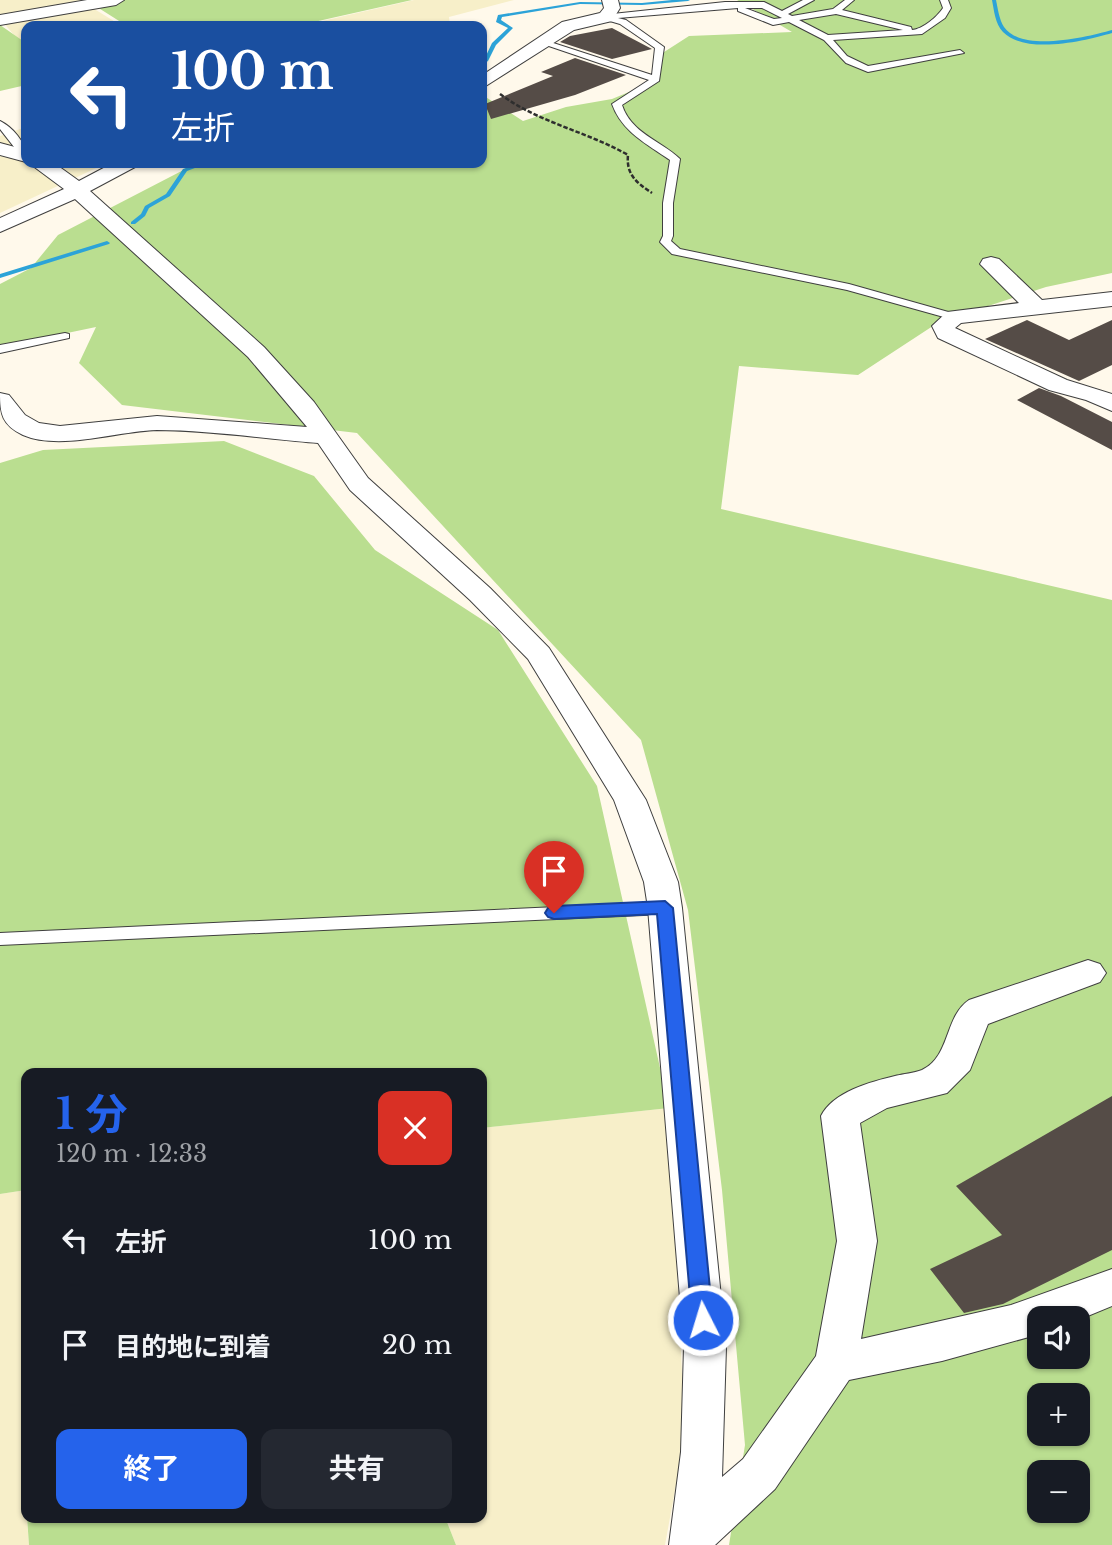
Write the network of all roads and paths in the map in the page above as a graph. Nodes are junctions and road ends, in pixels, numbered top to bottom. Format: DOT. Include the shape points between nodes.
graph roads {
  1 [pos="116,0"];
  2 [pos="810,0"];
  3 [pos="850,0"];
  4 [pos="944,0"];
  5 [pos="765,3"];
  6 [pos="733,5"];
  7 [pos="608,8"];
  8 [pos="836,11"];
  9 [pos="780,14"];
  10 [pos="790,19"];
  11 [pos="0,20"];
  12 [pos="919,32"];
  13 [pos="827,38"];
  14 [pos="541,42"];
  15 [pos="960,53"];
  16 [pos="656,79"];
  17 [pos="487,81"];
  18 [pos="487,85"];
  19 [pos="0,124"];
  20 [pos="21,147"];
  21 [pos="0,149"];
  22 [pos="21,155"];
  23 [pos="49,168"];
  24 [pos="118,168"];
  25 [pos="75,189"];
  26 [pos="668,203"];
  27 [pos="0,226"];
  28 [pos="991,264"];
  29 [pos="1112,299"];
  30 [pos="1036,307"];
  31 [pos="955,317"];
  32 [pos="65,336"];
  33 [pos="0,349"];
  34 [pos="1112,383"];
  35 [pos="1088,393"];
  36 [pos="0,400"];
  37 [pos="1112,404"];
  38 [pos="325,436"];
  39 [pos="665,908"];
  40 [pos="0,939"];
  41 [pos="1088,973"];
  42 [pos="1112,1287"];
  43 [pos="836,1363"];
  44 [pos="694,1539"];
  1 -- 11 [label="street"];
  2 -- 9 [label="lane"];
  3 -- 8 [label="lane"];
  4 -- 12 [label="lane" via="947,8 942,16"];
  5 -- 6 [label="lane"];
  5 -- 9 [label="lane"];
  6 -- 7 [label="lane"];
  6 -- 10 [label="lane" via="773,22"];
  7 -- 14 [label="street"];
  7 -- 16 [label="lane" via="660,47"];
  8 -- 10 [label="lane"];
  8 -- 12 [label="lane"];
  9 -- 10 [label="lane"];
  10 -- 13 [label="lane"];
  12 -- 13 [label="lane"];
  13 -- 15 [label="lane" via="838,55 868,69"];
  14 -- 16 [label="lane"];
  14 -- 17 [label="street"];
  16 -- 26 [label="lane" via="617,104 630,127 675,159"];
  18 -- 26 [label="path" via="542,121 615,146 628,155 626,166 632,180"];
  19 -- 20 [label="lane"];
  21 -- 22 [label="street"];
  23 -- 25 [label="street"];
  24 -- 25 [label="street"];
  25 -- 27 [label="street"];
  25 -- 38 [label="street" via="256,352"];
  26 -- 31 [label="lane" via="665,242 676,252 849,287"];
  28 -- 30 [label="street"];
  29 -- 30 [label="street"];
  30 -- 31 [label="street"];
  31 -- 35 [label="street" via="943,326 946,333 1058,385"];
  32 -- 33 [label="lane"];
  34 -- 35 [label="street"];
  35 -- 37 [label="street"];
  36 -- 38 [label="street" via="16,420 33,430 60,433 169,423"];
  38 -- 39 [label="street" via="359,484 540,654 630,800 661,882"];
  39 -- 40 [label="lane"];
  39 -- 44 [label="street" via="705,1347 703,1452"];
  41 -- 43 [label="street" via="982,1010 973,1016 957,1060 934,1082 878,1096 840,1116 857,1241"];
  42 -- 43 [label="street" via="1075,1305 922,1347"];
  43 -- 44 [label="street" via="759,1474"];
}
